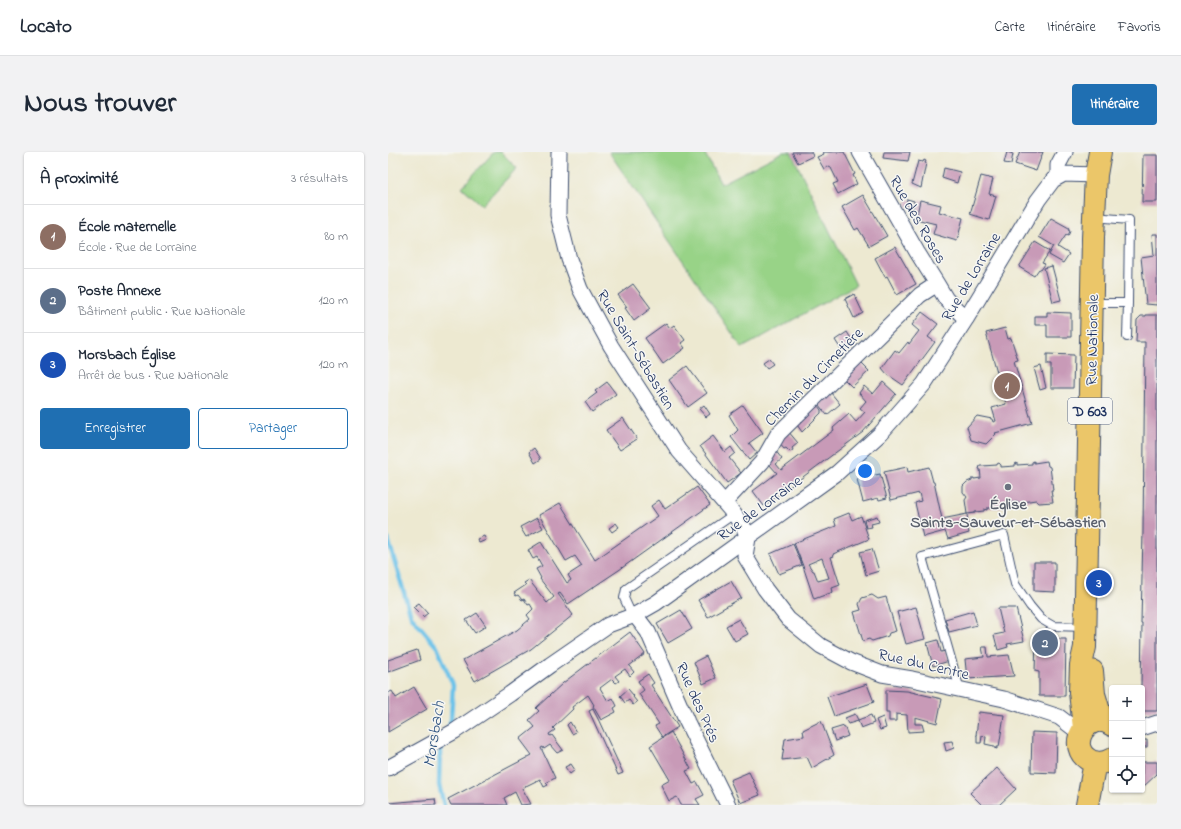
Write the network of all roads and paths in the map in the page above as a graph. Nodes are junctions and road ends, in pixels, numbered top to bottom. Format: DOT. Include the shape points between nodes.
graph roads {
  1 [pos="559,152"];
  2 [pos="860,152"];
  3 [pos="1065,152"];
  4 [pos="1100,152"];
  5 [pos="1096,175"];
  6 [pos="1058,177"];
  7 [pos="1094,217"];
  8 [pos="937,284"];
  9 [pos="1128,303"];
  10 [pos="1092,304"];
  11 [pos="966,319"];
  12 [pos="1127,337"];
  13 [pos="729,508"];
  14 [pos="748,538"];
  15 [pos="635,615"];
  16 [pos="1085,637"];
  17 [pos="960,690"];
  18 [pos="1080,700"];
  19 [pos="1059,717"];
  20 [pos="1157,723"];
  21 [pos="1094,727"];
  22 [pos="1145,727"];
  23 [pos="1103,761"];
  24 [pos="388,768"];
  25 [pos="728,805"];
  26 [pos="1086,805"];
  1 -- 13 [label="street, Rue Saint-Sébastien" via="558,215 580,289 611,346 679,451"];
  2 -- 8 [label="street, Rue des Roses" via="916,252"];
  3 -- 6 [label="street" via="1058,165"];
  4 -- 5 [label="main road, Rue Nationale / D 603"];
  5 -- 6 [label="street" via="1064,174"];
  5 -- 7 [label="main road, Rue Nationale / D 603"];
  6 -- 11 [label="street, Rue de Lorraine" via="1038,200"];
  7 -- 9 [label="lane" via="1129,220"];
  7 -- 10 [label="main road, Rue Nationale / D 603"];
  8 -- 11 [label="street, Rue des Roses" via="946,299"];
  8 -- 13 [label="street, Chemin du Cimetière" via="920,296 778,434 762,462"];
  9 -- 10 [label="lane"];
  9 -- 12 [label="lane"];
  10 -- 16 [label="main road, Rue Nationale / D 603"];
  11 -- 14 [label="street, Rue de Lorraine" via="924,384 880,434 837,473"];
  13 -- 14 [label="street, Rue Saint-Sébastien"];
  13 -- 15 [label="lane" via="626,589 624,598"];
  14 -- 15 [label="street, Rue de Lorraine"];
  14 -- 17 [label="street, Rue du Centre" via="745,556 765,589 788,619 822,646 851,662 882,674"];
  15 -- 24 [label="street, Rue de Lorraine" via="608,625 455,730"];
  15 -- 25 [label="street, Rue des Prés" via="648,632 687,722"];
  16 -- 17 [label="lane" via="1053,626 1041,619 1030,606 1015,584 1004,535 922,557"];
  16 -- 18 [label="main road, Rue Nationale / D 603"];
  16 -- 21 [label="main road, Rue Nationale / D 603" via="1091,662"];
  17 -- 19 [label="street, Rue du Centre" via="1004,699"];
  18 -- 19 [label="street" via="1074,709"];
  18 -- 21 [label="main road, Rue Nationale / D 603"];
  19 -- 21 [label="street, Rue du Centre"];
  20 -- 22 [label="street"];
  21 -- 23 [label="main road" via="1079,739 1079,745 1089,760"];
  23 -- 26 [label="main road"];
}
